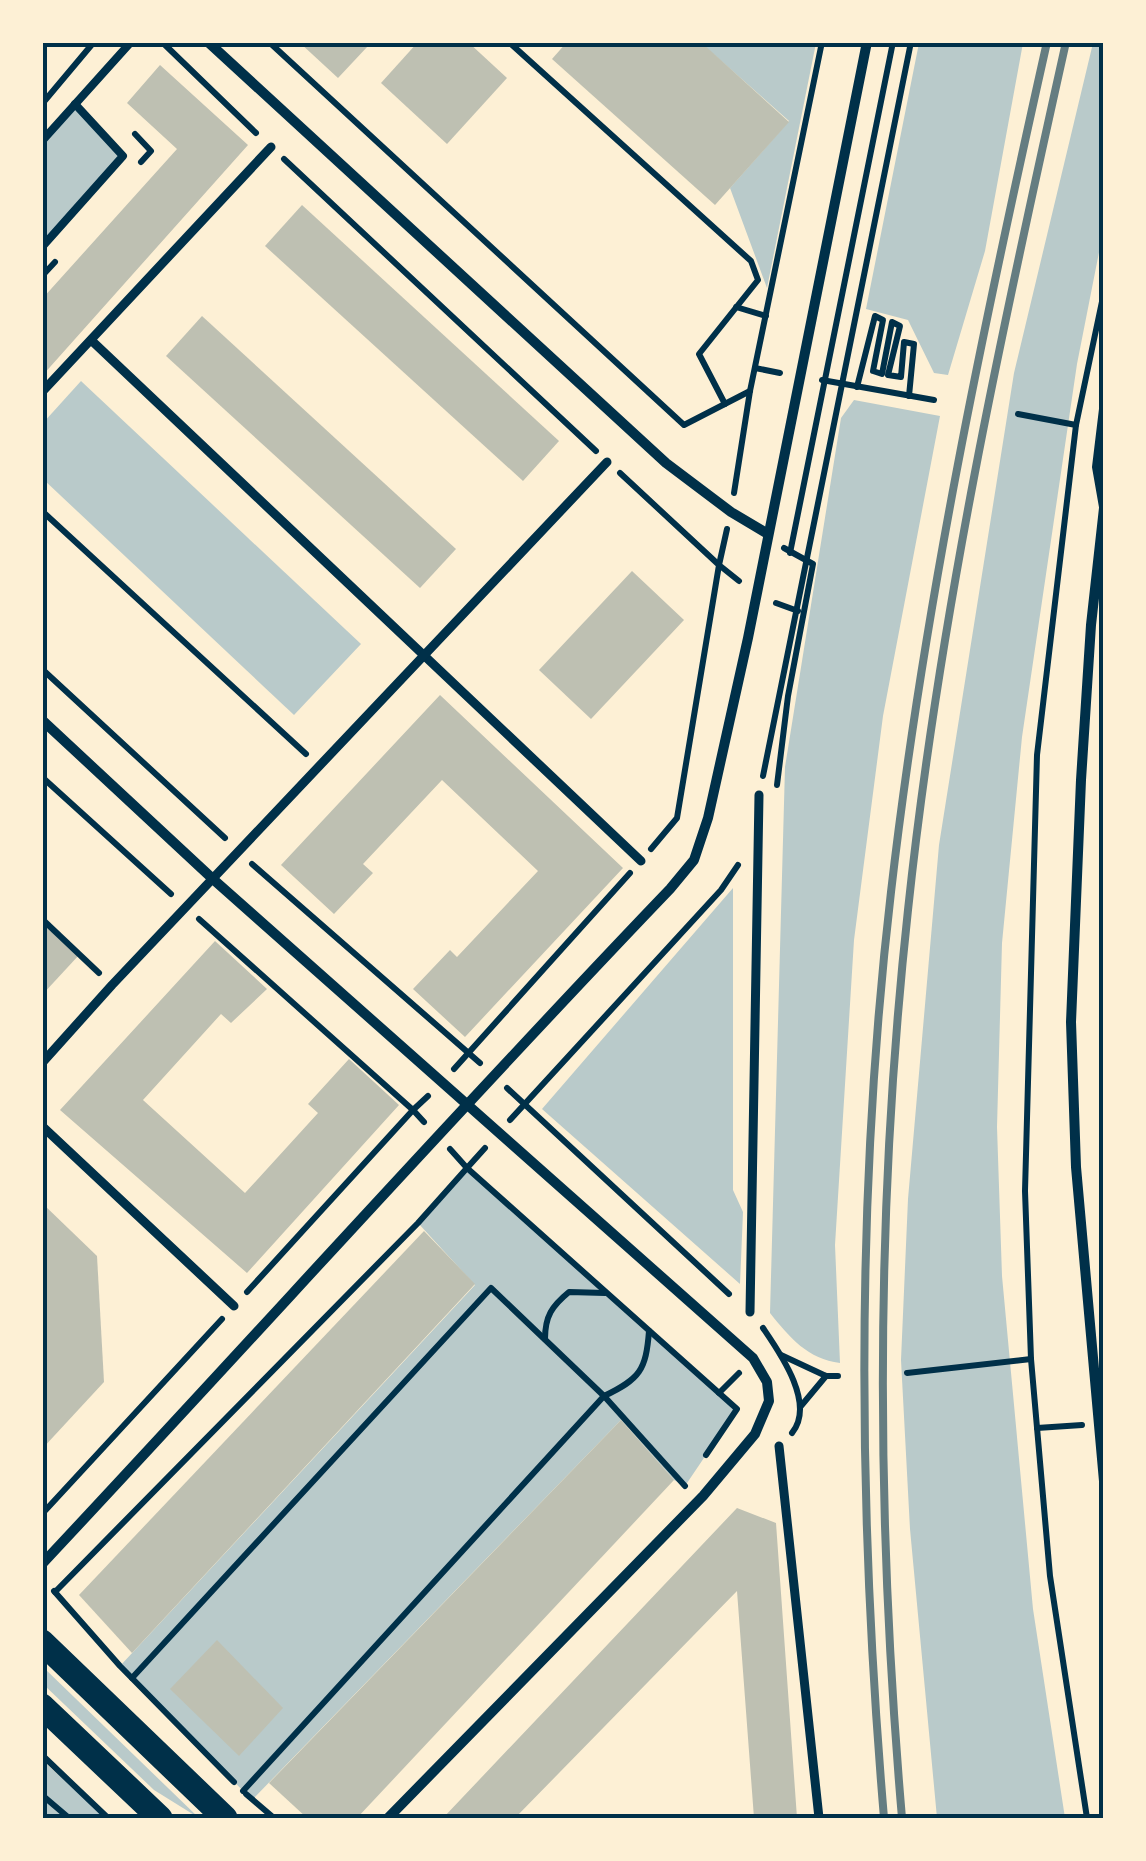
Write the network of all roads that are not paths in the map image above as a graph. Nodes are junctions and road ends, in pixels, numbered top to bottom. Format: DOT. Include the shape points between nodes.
graph roads {
  1 [pos="131,42"];
  2 [pos="208,42"];
  3 [pos="867,42"];
  4 [pos="75,104"];
  5 [pos="42,141"];
  6 [pos="271,148"];
  7 [pos="42,247"];
  8 [pos="92,340"];
  9 [pos="42,392"];
  10 [pos="1104,409"];
  11 [pos="607,462"];
  12 [pos="1104,508"];
  13 [pos="768,534"];
  14 [pos="424,655"];
  15 [pos="42,720"];
  16 [pos="759,794"];
  17 [pos="640,861"];
  18 [pos="214,880"];
  19 [pos="42,1063"];
  20 [pos="465,1104"];
  21 [pos="42,1126"];
  22 [pos="234,1306"];
  23 [pos="750,1312"];
  24 [pos="779,1446"];
  25 [pos="1104,1480"];
  26 [pos="42,1564"];
  27 [pos="42,1642"];
  28 [pos="42,1706"];
  29 [pos="160,1818"];
  30 [pos="225,1818"];
  31 [pos="388,1818"];
  32 [pos="820,1818"];
  1 -- 4 [label="lane"];
  2 -- 13 [label="street" via="666,463"];
  3 -- 13 [label="street"];
  4 -- 5 [label="lane"];
  4 -- 7 [label="lane" via="123,156"];
  6 -- 8 [label="street"];
  8 -- 9 [label="street"];
  8 -- 14 [label="street"];
  10 -- 12 [label="street" via="1098,467"];
  11 -- 14 [label="street"];
  12 -- 25 [label="street" via="1081,780 1071,1022 1076,1167"];
  13 -- 20 [label="street" via="694,860"];
  14 -- 17 [label="street"];
  14 -- 18 [label="street"];
  15 -- 18 [label="street"];
  16 -- 23 [label="street"];
  18 -- 19 [label="street"];
  18 -- 20 [label="street"];
  20 -- 26 [label="street"];
  20 -- 31 [label="street" via="753,1358 770,1401 755,1434 703,1496"];
  21 -- 22 [label="street"];
  24 -- 32 [label="street"];
  27 -- 30 [label="main road"];
  28 -- 29 [label="main road"];
}
